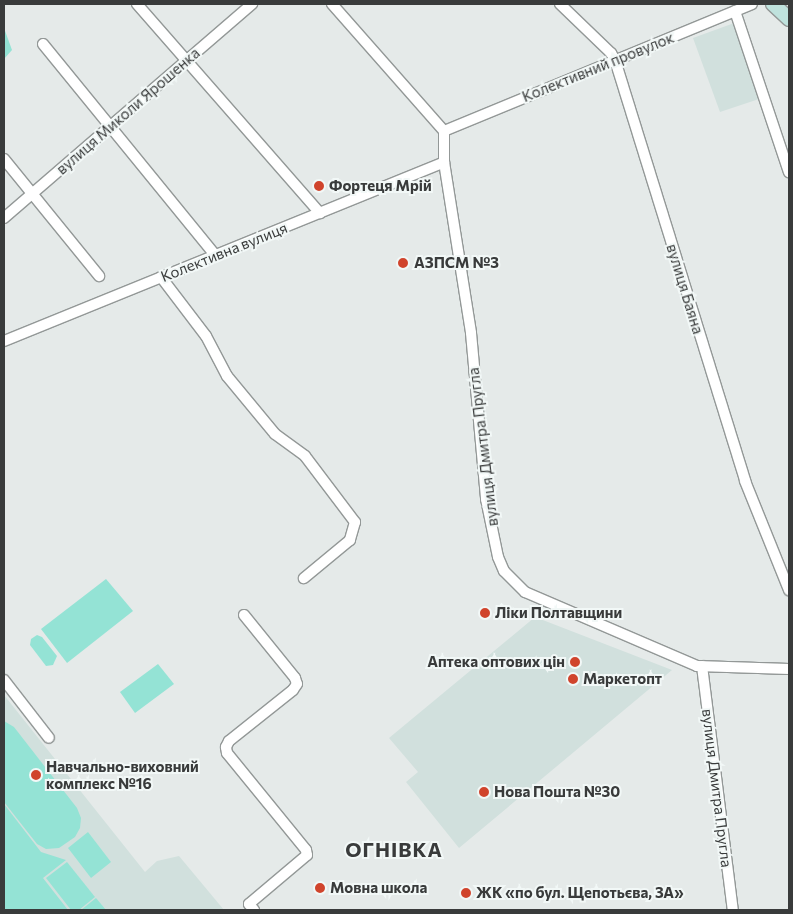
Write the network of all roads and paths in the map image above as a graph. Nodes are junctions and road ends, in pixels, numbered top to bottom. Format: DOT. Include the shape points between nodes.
graph roads {
  1 [pos="137,4"];
  2 [pos="252,4"];
  3 [pos="332,4"];
  4 [pos="560,4"];
  5 [pos="752,4"];
  6 [pos="772,4"];
  7 [pos="735,11"];
  8 [pos="789,19"];
  9 [pos="43,44"];
  10 [pos="615,60"];
  11 [pos="187,61"];
  12 [pos="111,127"];
  13 [pos="444,131"];
  14 [pos="4,159"];
  15 [pos="444,162"];
  16 [pos="789,172"];
  17 [pos="32,194"];
  18 [pos="320,213"];
  19 [pos="4,218"];
  20 [pos="215,255"];
  21 [pos="99,276"];
  22 [pos="161,277"];
  23 [pos="4,341"];
  24 [pos="304,578"];
  25 [pos="789,590"];
  26 [pos="244,616"];
  27 [pos="702,666"];
  28 [pos="789,669"];
  29 [pos="4,680"];
  30 [pos="49,738"];
  31 [pos="254,910"];
  32 [pos="733,910"];
  1 -- 11 [label="street"];
  2 -- 11 [label="street, вулиця Миколи Ярошенка"];
  3 -- 13 [label="street"];
  4 -- 10 [label="street, вулиця Баяна"];
  5 -- 7 [label="street, Колективний провулок"];
  6 -- 8 [label="street"];
  7 -- 10 [label="street, Колективний провулок"];
  7 -- 16 [label="street"];
  9 -- 12 [label="street"];
  10 -- 13 [label="street, Колективний провулок"];
  10 -- 25 [label="street, вулиця Баяна" via="746,481"];
  11 -- 12 [label="street, вулиця Миколи Ярошенка"];
  11 -- 18 [label="street"];
  12 -- 17 [label="street, вулиця Миколи Ярошенка"];
  12 -- 20 [label="street"];
  13 -- 15 [label="street, вулиця Дмитра Пругла"];
  14 -- 17 [label="street"];
  15 -- 18 [label="street, Колективна вулиця"];
  15 -- 27 [label="street, вулиця Дмитра Пругла" via="471,333 486,499 504,571 524,592"];
  17 -- 19 [label="street, вулиця Миколи Ярошенка"];
  17 -- 21 [label="street"];
  18 -- 20 [label="street, Колективна вулиця"];
  20 -- 22 [label="street, Колективна вулиця"];
  22 -- 23 [label="street, Колективна вулиця"];
  22 -- 24 [label="street" via="206,336 227,376 275,434 305,456 355,522 350,540"];
  26 -- 31 [label="street" via="297,684 226,747 307,855 249,904"];
  27 -- 28 [label="street, вулиця Дмитра Пругла"];
  27 -- 32 [label="street, вулиця Дмитра Пругла"];
  29 -- 30 [label="street"];
}
